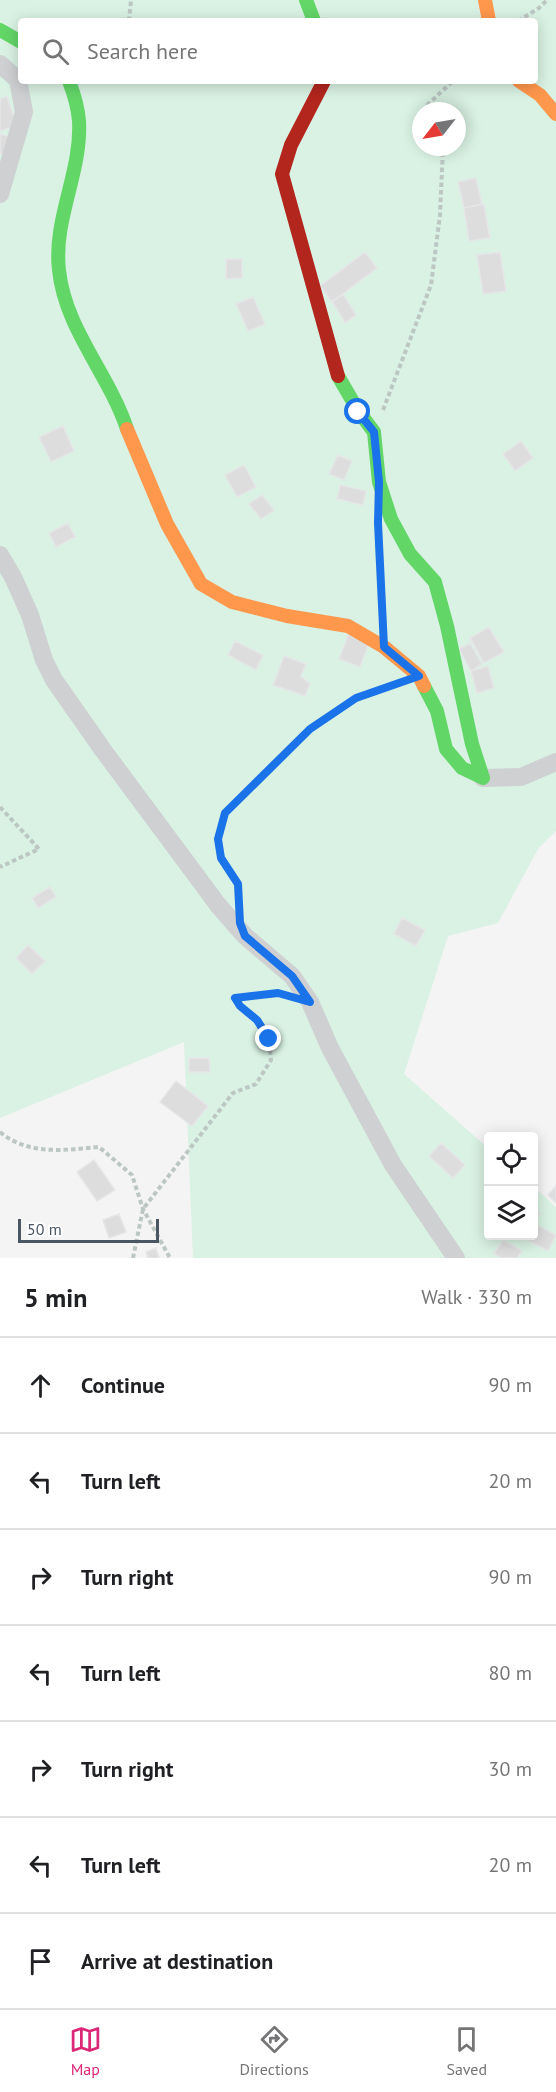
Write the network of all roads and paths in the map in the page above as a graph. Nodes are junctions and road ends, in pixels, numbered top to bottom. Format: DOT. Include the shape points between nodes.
graph roads {
  1 [pos="131,0"];
  2 [pos="306,0"];
  3 [pos="485,0"];
  4 [pos="547,0"];
  5 [pos="129,18"];
  6 [pos="313,18"];
  7 [pos="488,18"];
  8 [pos="523,18"];
  9 [pos="0,30"];
  10 [pos="18,40"];
  11 [pos="0,64"];
  12 [pos="18,80"];
  13 [pos="19,84"];
  14 [pos="70,84"];
  15 [pos="322,84"];
  16 [pos="450,84"];
  17 [pos="524,84"];
  18 [pos="430,102"];
  19 [pos="556,114"];
  20 [pos="443,156"];
  21 [pos="0,194"];
  22 [pos="374,432"];
  23 [pos="380,546"];
  24 [pos="0,555"];
  25 [pos="384,647"];
  26 [pos="419,676"];
  27 [pos="556,762"];
  28 [pos="483,778"];
  29 [pos="0,807"];
  30 [pos="0,867"];
  31 [pos="239,904"];
  32 [pos="310,1002"];
  33 [pos="0,1132"];
  34 [pos="143,1209"];
  35 [pos="133,1258"];
  36 [pos="170,1258"];
  37 [pos="456,1258"];
  1 -- 5 [label="path"];
  2 -- 6 [label="street"];
  3 -- 7 [label="street"];
  4 -- 8 [label="path"];
  9 -- 10 [label="street"];
  11 -- 12 [label="street"];
  13 -- 21 [label="street" via="24,112"];
  14 -- 25 [label="street" via="80,136 58,241 59,276 66,303 125,418 182,553 201,584 232,602 348,626"];
  15 -- 22 [label="street" via="291,145 282,174 336,372"];
  16 -- 18 [label="path"];
  17 -- 19 [label="street" via="540,95"];
  20 -- 22 [label="path" via="431,285"];
  22 -- 28 [label="street" via="379,482 391,519 410,554 435,582"];
  23 -- 25 [label="path"];
  24 -- 32 [label="street" via="30,615 54,680 218,905 245,936 292,976"];
  25 -- 26 [label="street"];
  26 -- 28 [label="street" via="437,711 446,749 462,768"];
  26 -- 31 [label="path" via="356,698 310,729 225,813 218,839 221,858 238,884"];
  27 -- 28 [label="street" via="522,777"];
  29 -- 30 [label="path" via="39,849"];
  32 -- 34 [label="path" via="278,993 235,998 269,1039 271,1060 256,1084 233,1093"];
  32 -- 37 [label="street" via="330,1048 393,1165"];
  33 -- 34 [label="path" via="33,1149 99,1147 132,1175"];
  34 -- 35 [label="path"];
  34 -- 36 [label="path"];
}
